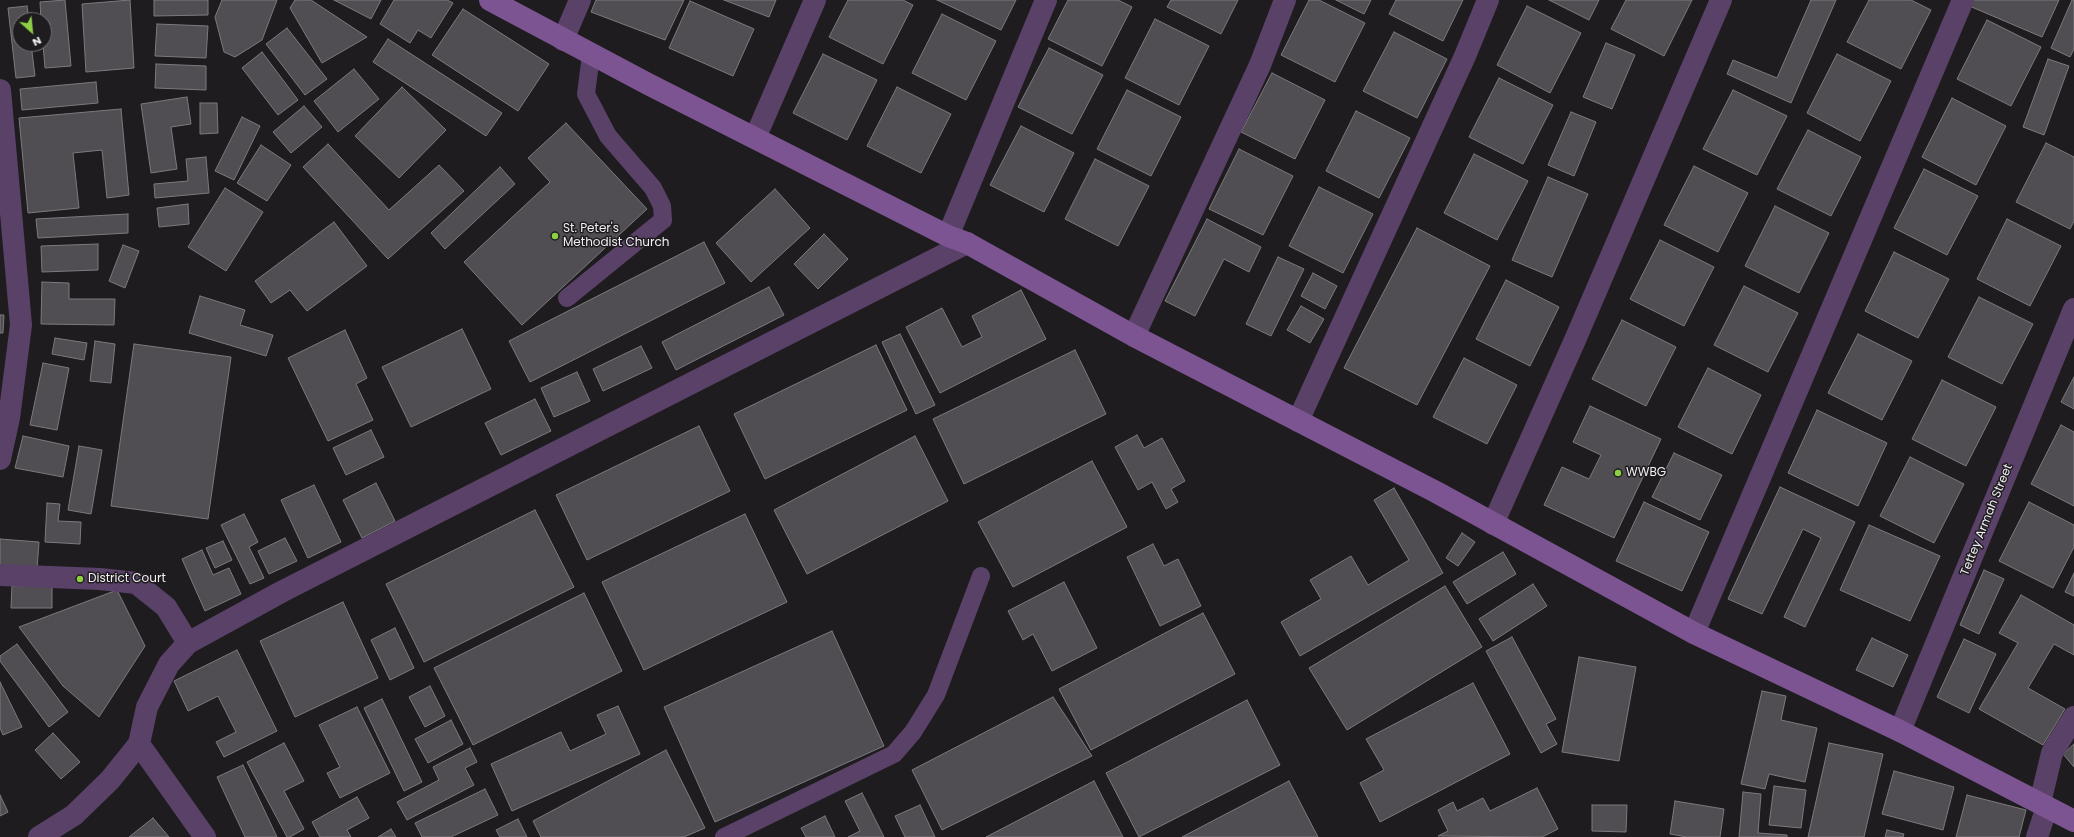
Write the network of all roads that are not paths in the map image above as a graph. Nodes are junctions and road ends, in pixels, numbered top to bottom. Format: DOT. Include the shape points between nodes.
graph roads {
  1 [pos="490,0"];
  2 [pos="580,0"];
  3 [pos="815,0"];
  4 [pos="1046,0"];
  5 [pos="1285,0"];
  6 [pos="1488,0"];
  7 [pos="1721,0"];
  8 [pos="1963,0"];
  9 [pos="563,40"];
  10 [pos="591,55"];
  11 [pos="0,90"];
  12 [pos="755,138"];
  13 [pos="957,239"];
  14 [pos="567,298"];
  15 [pos="2074,309"];
  16 [pos="1134,336"];
  17 [pos="1298,421"];
  18 [pos="0,459"];
  19 [pos="1493,524"];
  20 [pos="0,576"];
  21 [pos="981,576"];
  22 [pos="1694,634"];
  23 [pos="188,643"];
  24 [pos="2074,717"];
  25 [pos="1900,731"];
  26 [pos="139,744"];
  27 [pos="2043,805"];
  28 [pos="2074,821"];
  29 [pos="39,837"];
  30 [pos="205,837"];
  31 [pos="724,837"];
  32 [pos="2037,837"];
  1 -- 9 [label="main road"];
  2 -- 9 [label="street"];
  3 -- 12 [label="street"];
  4 -- 13 [label="street"];
  5 -- 16 [label="street" via="1260,65"];
  6 -- 17 [label="street" via="1465,56"];
  7 -- 19 [label="street"];
  8 -- 22 [label="street"];
  9 -- 10 [label="main road"];
  10 -- 12 [label="main road"];
  10 -- 14 [label="lane" via="586,94 608,136 653,188 662,206 663,220"];
  11 -- 18 [label="street" via="21,325 9,418"];
  12 -- 13 [label="main road"];
  13 -- 16 [label="main road"];
  13 -- 23 [label="street"];
  15 -- 25 [label="street, Tettey Armah Street"];
  16 -- 17 [label="main road"];
  17 -- 19 [label="main road"];
  19 -- 22 [label="main road"];
  20 -- 23 [label="street" via="100,579 136,583 166,607"];
  21 -- 31 [label="lane" via="936,695 913,732 894,754"];
  22 -- 25 [label="main road"];
  23 -- 26 [label="street" via="168,664 147,707"];
  24 -- 27 [label="street" via="2052,753"];
  25 -- 27 [label="main road"];
  26 -- 29 [label="street" via="110,780 74,815"];
  26 -- 30 [label="street"];
  27 -- 28 [label="main road"];
  27 -- 32 [label="street"];
}
